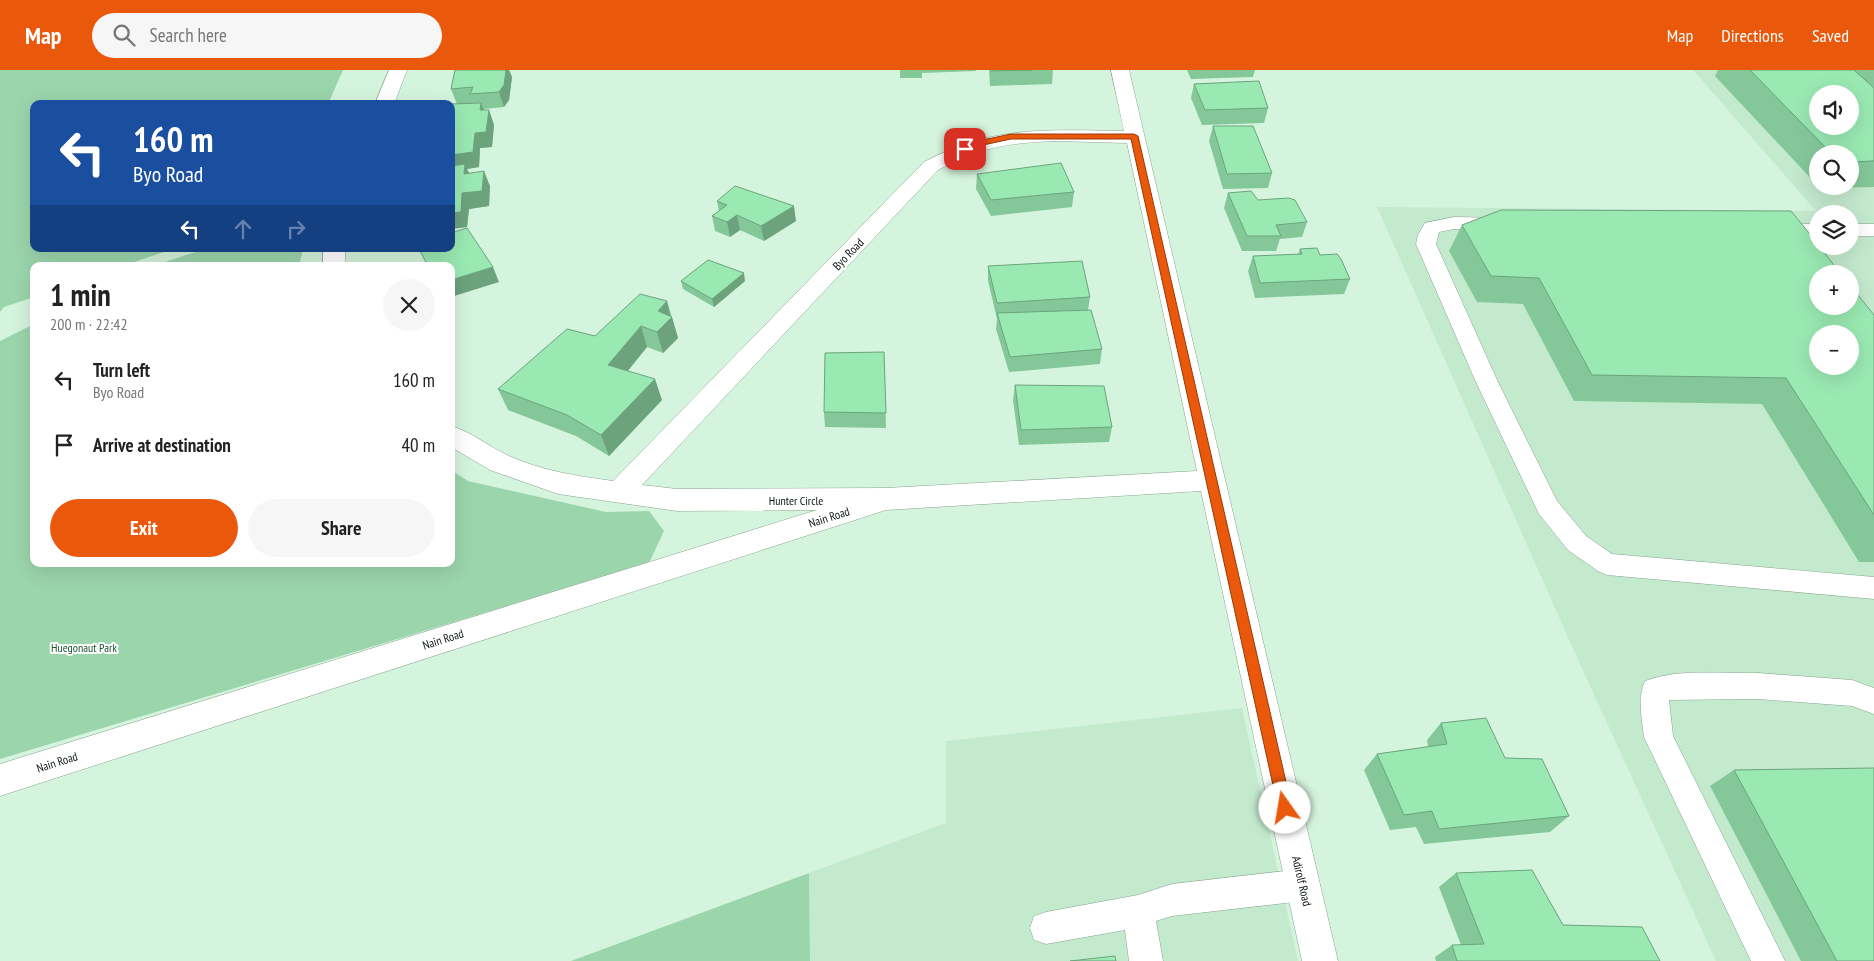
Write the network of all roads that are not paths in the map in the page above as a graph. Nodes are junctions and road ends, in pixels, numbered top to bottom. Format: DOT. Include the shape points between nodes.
graph roads {
  1 [pos="398,70"];
  2 [pos="1120,70"];
  3 [pos="386,100"];
  4 [pos="1134,136"];
  5 [pos="1523,225"];
  6 [pos="1809,230"];
  7 [pos="1859,230"];
  8 [pos="1874,230"];
  9 [pos="1815,265"];
  10 [pos="455,437"];
  11 [pos="1212,480"];
  12 [pos="618,493"];
  13 [pos="886,499"];
  14 [pos="1874,588"];
  15 [pos="1874,701"];
  16 [pos="0,780"];
  17 [pos="1302,885"];
  18 [pos="1138,910"];
  19 [pos="1046,928"];
  20 [pos="1146,961"];
  21 [pos="1320,961"];
  22 [pos="1768,961"];
  1 -- 3 [label="street"];
  2 -- 4 [label="street, Adirolf Road"];
  4 -- 11 [label="street, Adirolf Road"];
  4 -- 12 [label="street, Byo Road" via="1011,137 981,143 930,166"];
  5 -- 14 [label="lane" via="1443,224 1432,227 1426,244 1486,380 1548,507 1577,543 1607,564"];
  6 -- 9 [label="lane" via="1779,229"];
  7 -- 8 [label="lane"];
  10 -- 12 [label="street, Hunter Circle" via="499,463 558,484"];
  11 -- 13 [label="street, Hunter Circle"];
  11 -- 17 [label="street, Adirolf Road"];
  12 -- 13 [label="street, Hunter Circle" via="677,500"];
  13 -- 16 [label="street, Nain Road"];
  15 -- 22 [label="lane" via="1852,693 1758,686 1656,690 1654,702 1659,737"];
  17 -- 18 [label="lane" via="1172,900"];
  17 -- 21 [label="street, Adirolf Road"];
  18 -- 19 [label="lane"];
  18 -- 20 [label="lane"];
}
